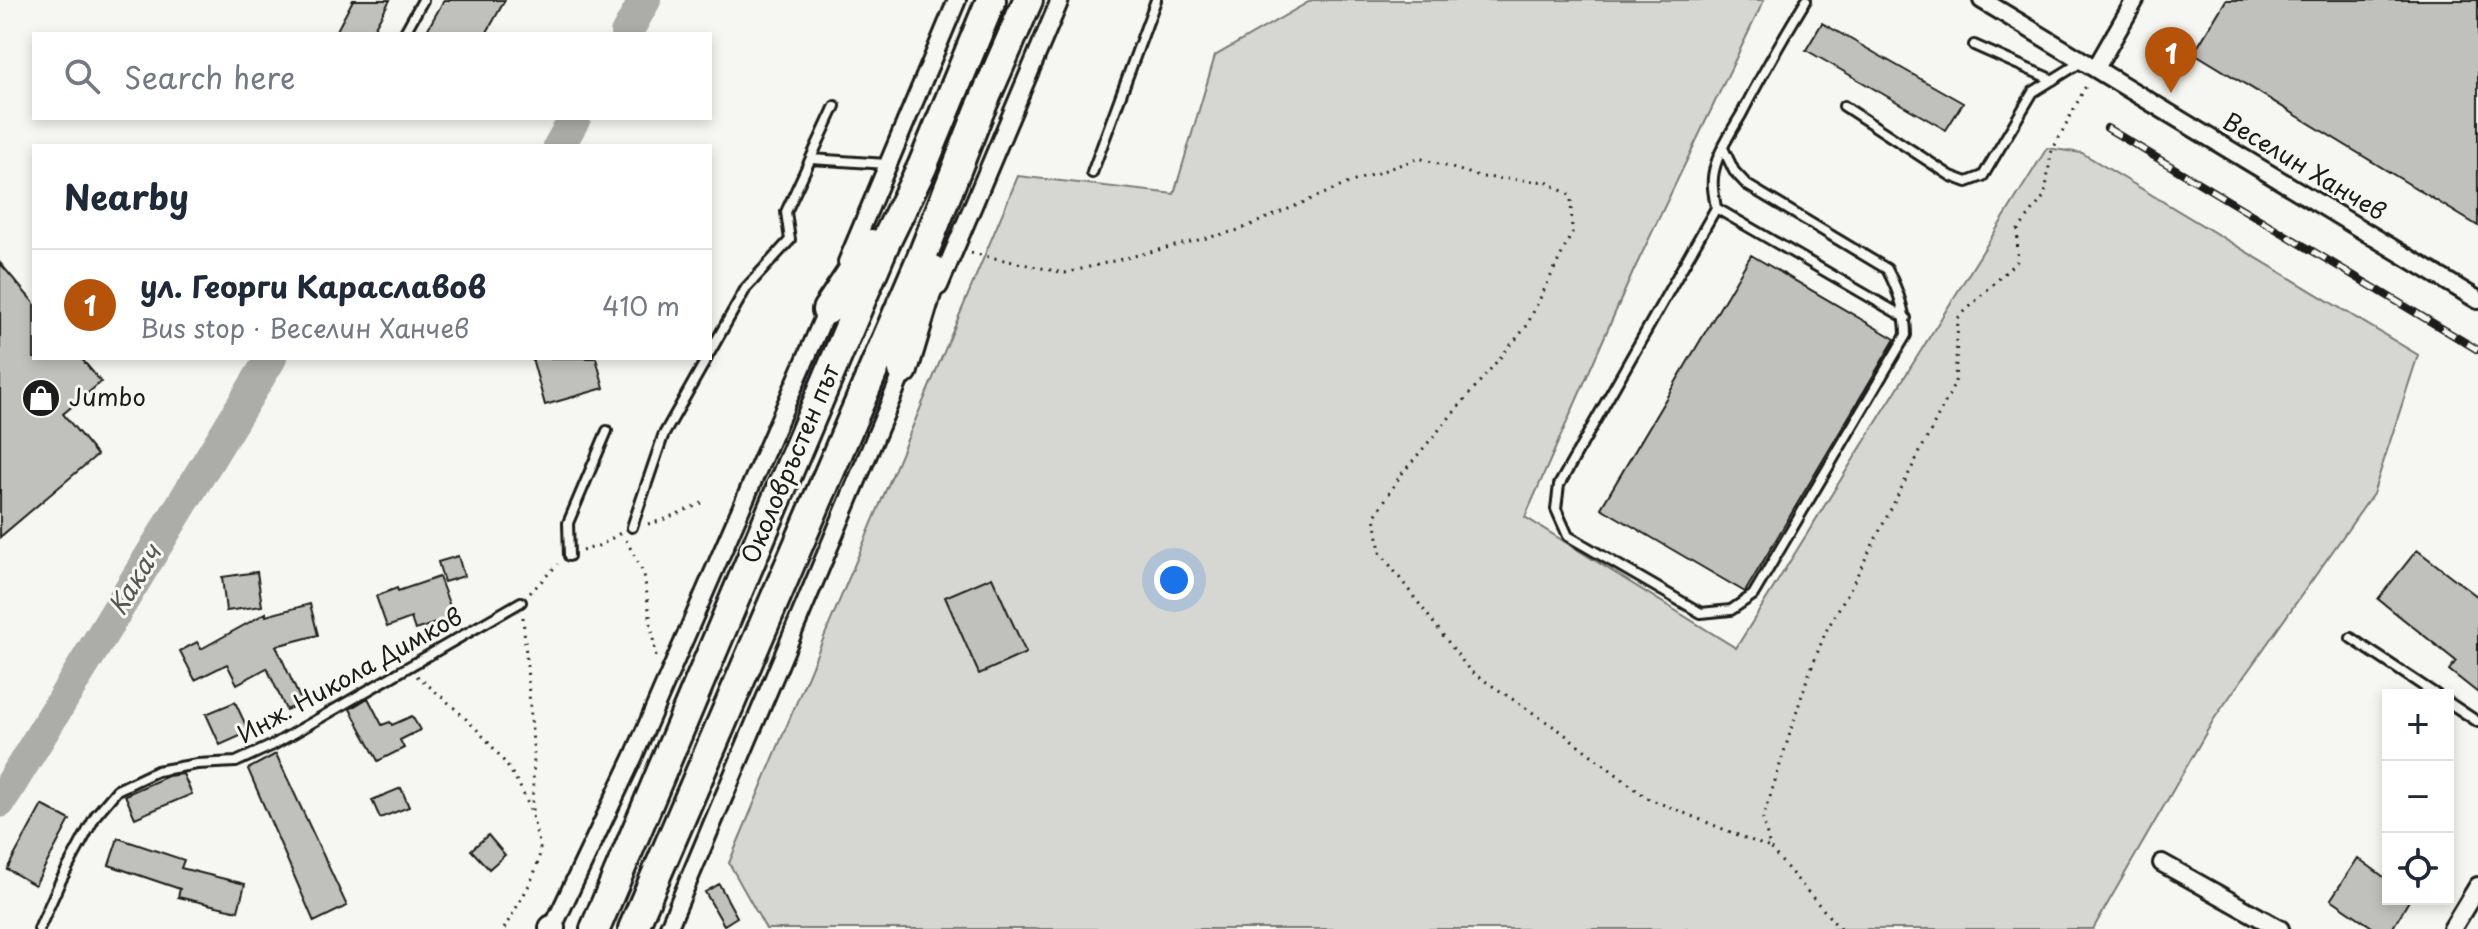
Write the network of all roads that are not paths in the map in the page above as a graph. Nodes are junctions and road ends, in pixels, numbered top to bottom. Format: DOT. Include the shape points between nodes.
graph roads {
  1 [pos="423,0"];
  2 [pos="957,0"];
  3 [pos="991,0"];
  4 [pos="1028,0"];
  5 [pos="1060,0"];
  6 [pos="1156,0"];
  7 [pos="1806,0"];
  8 [pos="2135,0"];
  9 [pos="1990,2"];
  10 [pos="405,32"];
  11 [pos="1974,45"];
  12 [pos="2089,64"];
  13 [pos="2053,80"];
  14 [pos="835,106"];
  15 [pos="1844,106"];
  16 [pos="979,112"];
  17 [pos="1723,148"];
  18 [pos="811,159"];
  19 [pos="888,164"];
  20 [pos="922,167"];
  21 [pos="1092,173"];
  22 [pos="1716,208"];
  23 [pos="2478,300"];
  24 [pos="827,310"];
  25 [pos="1906,318"];
  26 [pos="712,348"];
  27 [pos="706,360"];
  28 [pos="903,370"];
  29 [pos="607,431"];
  30 [pos="632,527"];
  31 [pos="569,556"];
  32 [pos="521,602"];
  33 [pos="2351,638"];
  34 [pos="2428,689"];
  35 [pos="2454,706"];
  36 [pos="2478,722"];
  37 [pos="2162,863"];
  38 [pos="2478,886"];
  39 [pos="39,929"];
  40 [pos="552,929"];
  41 [pos="595,929"];
  42 [pos="633,929"];
  43 [pos="668,929"];
  44 [pos="2280,929"];
  45 [pos="2452,929"];
  1 -- 10 [label="lane"];
  2 -- 19 [label="street"];
  3 -- 20 [label="highway, Околовръстен път"];
  4 -- 16 [label="highway, Околовръстен път"];
  5 -- 28 [label="street"];
  6 -- 21 [label="lane"];
  7 -- 17 [label="lane"];
  8 -- 12 [label="street"];
  9 -- 12 [label="street, Веселин Ханчев"];
  11 -- 13 [label="lane"];
  12 -- 13 [label="lane"];
  12 -- 23 [label="street, Веселин Ханчев"];
  13 -- 15 [label="lane" via="2033,92 1983,176 1967,182"];
  14 -- 18 [label="lane"];
  16 -- 28 [label="highway"];
  16 -- 42 [label="highway, Околовръстен път" via="922,257"];
  17 -- 22 [label="lane" via="1712,184"];
  17 -- 25 [label="lane" via="1747,185 1887,269"];
  18 -- 19 [label="lane"];
  18 -- 26 [label="lane" via="786,212 790,240 746,288"];
  19 -- 24 [label="street"];
  20 -- 24 [label="highway"];
  20 -- 41 [label="highway, Околовръстен път" via="885,243"];
  22 -- 25 [label="lane"];
  22 -- 25 [label="lane" via="1559,485 1556,509 1568,536 1701,613 1731,610 1753,595 1906,335"];
  24 -- 40 [label="street" via="633,758"];
  27 -- 30 [label="lane" via="663,436"];
  28 -- 43 [label="street"];
  29 -- 31 [label="lane" via="568,523"];
  32 -- 39 [label="lane, Инж. Никола Димков" via="273,745 236,762 157,771 117,790 96,815"];
  33 -- 34 [label="lane"];
  35 -- 36 [label="lane"];
  37 -- 44 [label="street"];
  38 -- 45 [label="street"];
}
